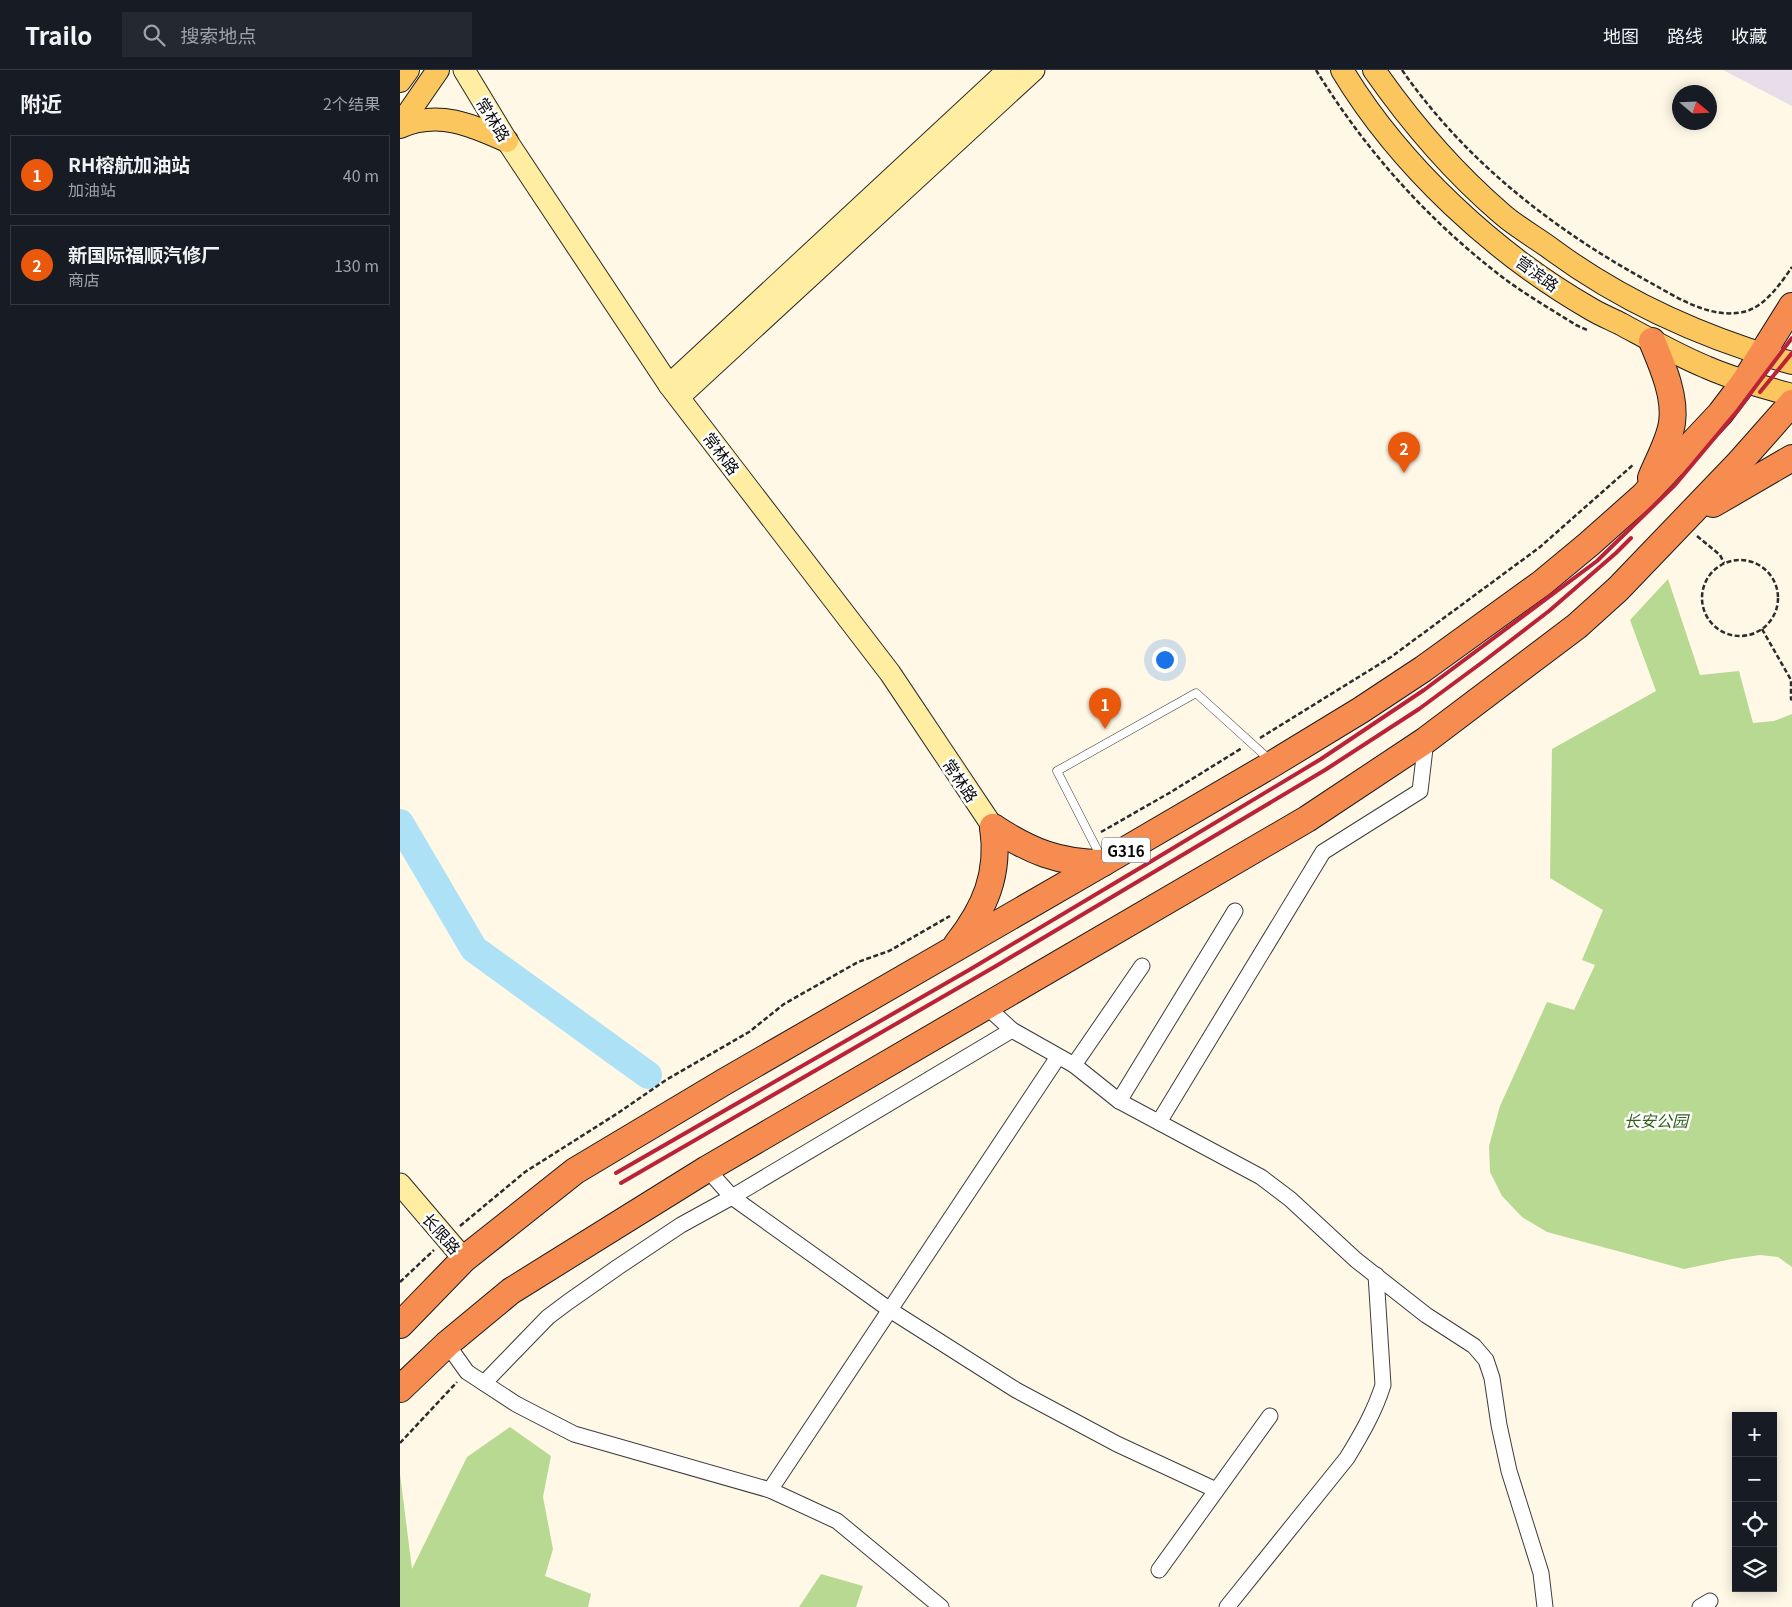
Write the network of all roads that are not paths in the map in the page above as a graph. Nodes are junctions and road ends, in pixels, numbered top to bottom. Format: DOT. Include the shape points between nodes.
graph roads {
  1 [pos="408,70"];
  2 [pos="438,70"];
  3 [pos="464,70"];
  4 [pos="1008,70"];
  5 [pos="1034,70"];
  6 [pos="1342,70"];
  7 [pos="1374,70"];
  8 [pos="400,81"];
  9 [pos="400,126"];
  10 [pos="507,141"];
  11 [pos="1792,306"];
  12 [pos="1652,341"];
  13 [pos="1762,354"];
  14 [pos="1792,363"];
  15 [pos="1745,381"];
  16 [pos="674,391"];
  17 [pos="1792,395"];
  18 [pos="1792,403"];
  19 [pos="1792,458"];
  20 [pos="1642,496"];
  21 [pos="1683,523"];
  22 [pos="1426,740"];
  23 [pos="1274,763"];
  24 [pos="993,828"];
  25 [pos="1104,863"];
  26 [pos="1235,911"];
  27 [pos="951,951"];
  28 [pos="1142,966"];
  29 [pos="987,1007"];
  30 [pos="1012,1030"];
  31 [pos="1058,1057"];
  32 [pos="1074,1065"];
  33 [pos="1119,1101"];
  34 [pos="1159,1122"];
  35 [pos="707,1169"];
  36 [pos="400,1184"];
  37 [pos="732,1197"];
  38 [pos="464,1259"];
  39 [pos="1376,1275"];
  40 [pos="890,1310"];
  41 [pos="400,1325"];
  42 [pos="447,1344"];
  43 [pos="484,1383"];
  44 [pos="400,1390"];
  45 [pos="1270,1416"];
  46 [pos="770,1490"];
  47 [pos="1216,1490"];
  48 [pos="1159,1570"];
  49 [pos="941,1607"];
  50 [pos="1228,1607"];
  51 [pos="1545,1607"];
  1 -- 8 [label="main road"];
  2 -- 9 [label="main road"];
  3 -- 10 [label="street, 常林路"];
  4 -- 16 [label="street"];
  5 -- 16 [label="street"];
  6 -- 12 [label="main road, 营滨路" via="1366,106 1427,180 1486,235 1558,288"];
  7 -- 13 [label="main road, 营滨路" via="1448,163 1502,214 1530,235 1575,267 1632,299 1721,341"];
  9 -- 10 [label="main road" via="430,118 459,122"];
  10 -- 16 [label="street, 常林路"];
  11 -- 13 [label="highway, G316"];
  12 -- 15 [label="main road, 营滨路" via="1706,367"];
  12 -- 20 [label="highway" via="1672,402 1672,423"];
  13 -- 14 [label="main road, 营滨路"];
  13 -- 15 [label="highway, G316"];
  15 -- 17 [label="main road, 营滨路"];
  15 -- 20 [label="highway, G316" via="1720,414"];
  16 -- 24 [label="street, 常林路" via="890,672"];
  18 -- 21 [label="highway"];
  19 -- 21 [label="highway"];
  20 -- 23 [label="highway, G316" via="1542,583 1423,669"];
  21 -- 22 [label="highway" via="1578,626"];
  22 -- 29 [label="highway" via="1307,819"];
  22 -- 34 [label="street" via="1420,791 1323,852"];
  23 -- 25 [label="highway, G316"];
  23 -- 25 [label="lane" via="1196,693 1057,771"];
  24 -- 25 [label="highway" via="1039,853 1080,863"];
  24 -- 27 [label="highway" via="994,867 989,890 981,909"];
  25 -- 27 [label="highway, G316"];
  26 -- 33 [label="street"];
  27 -- 38 [label="highway, G316" via="575,1171"];
  28 -- 32 [label="street"];
  29 -- 30 [label="street"];
  29 -- 35 [label="highway"];
  30 -- 31 [label="street"];
  30 -- 37 [label="street"];
  31 -- 32 [label="street"];
  31 -- 40 [label="street"];
  32 -- 33 [label="street"];
  33 -- 34 [label="street"];
  34 -- 39 [label="street" via="1260,1177 1290,1199"];
  35 -- 37 [label="street"];
  35 -- 42 [label="highway" via="511,1291"];
  36 -- 38 [label="street, 长限路"];
  37 -- 40 [label="street"];
  37 -- 43 [label="street" via="680,1225 568,1302 530,1335"];
  38 -- 41 [label="highway, G316"];
  39 -- 50 [label="street" via="1383,1379 1379,1398 1346,1458"];
  39 -- 51 [label="street" via="1426,1315 1474,1346 1486,1360 1509,1471 1541,1573"];
  40 -- 46 [label="street"];
  40 -- 47 [label="street" via="1016,1390 1117,1444"];
  42 -- 43 [label="street" via="467,1372"];
  42 -- 44 [label="highway"];
  43 -- 46 [label="street" via="574,1434"];
  45 -- 47 [label="street"];
  46 -- 49 [label="street" via="837,1520"];
  47 -- 48 [label="street"];
}
